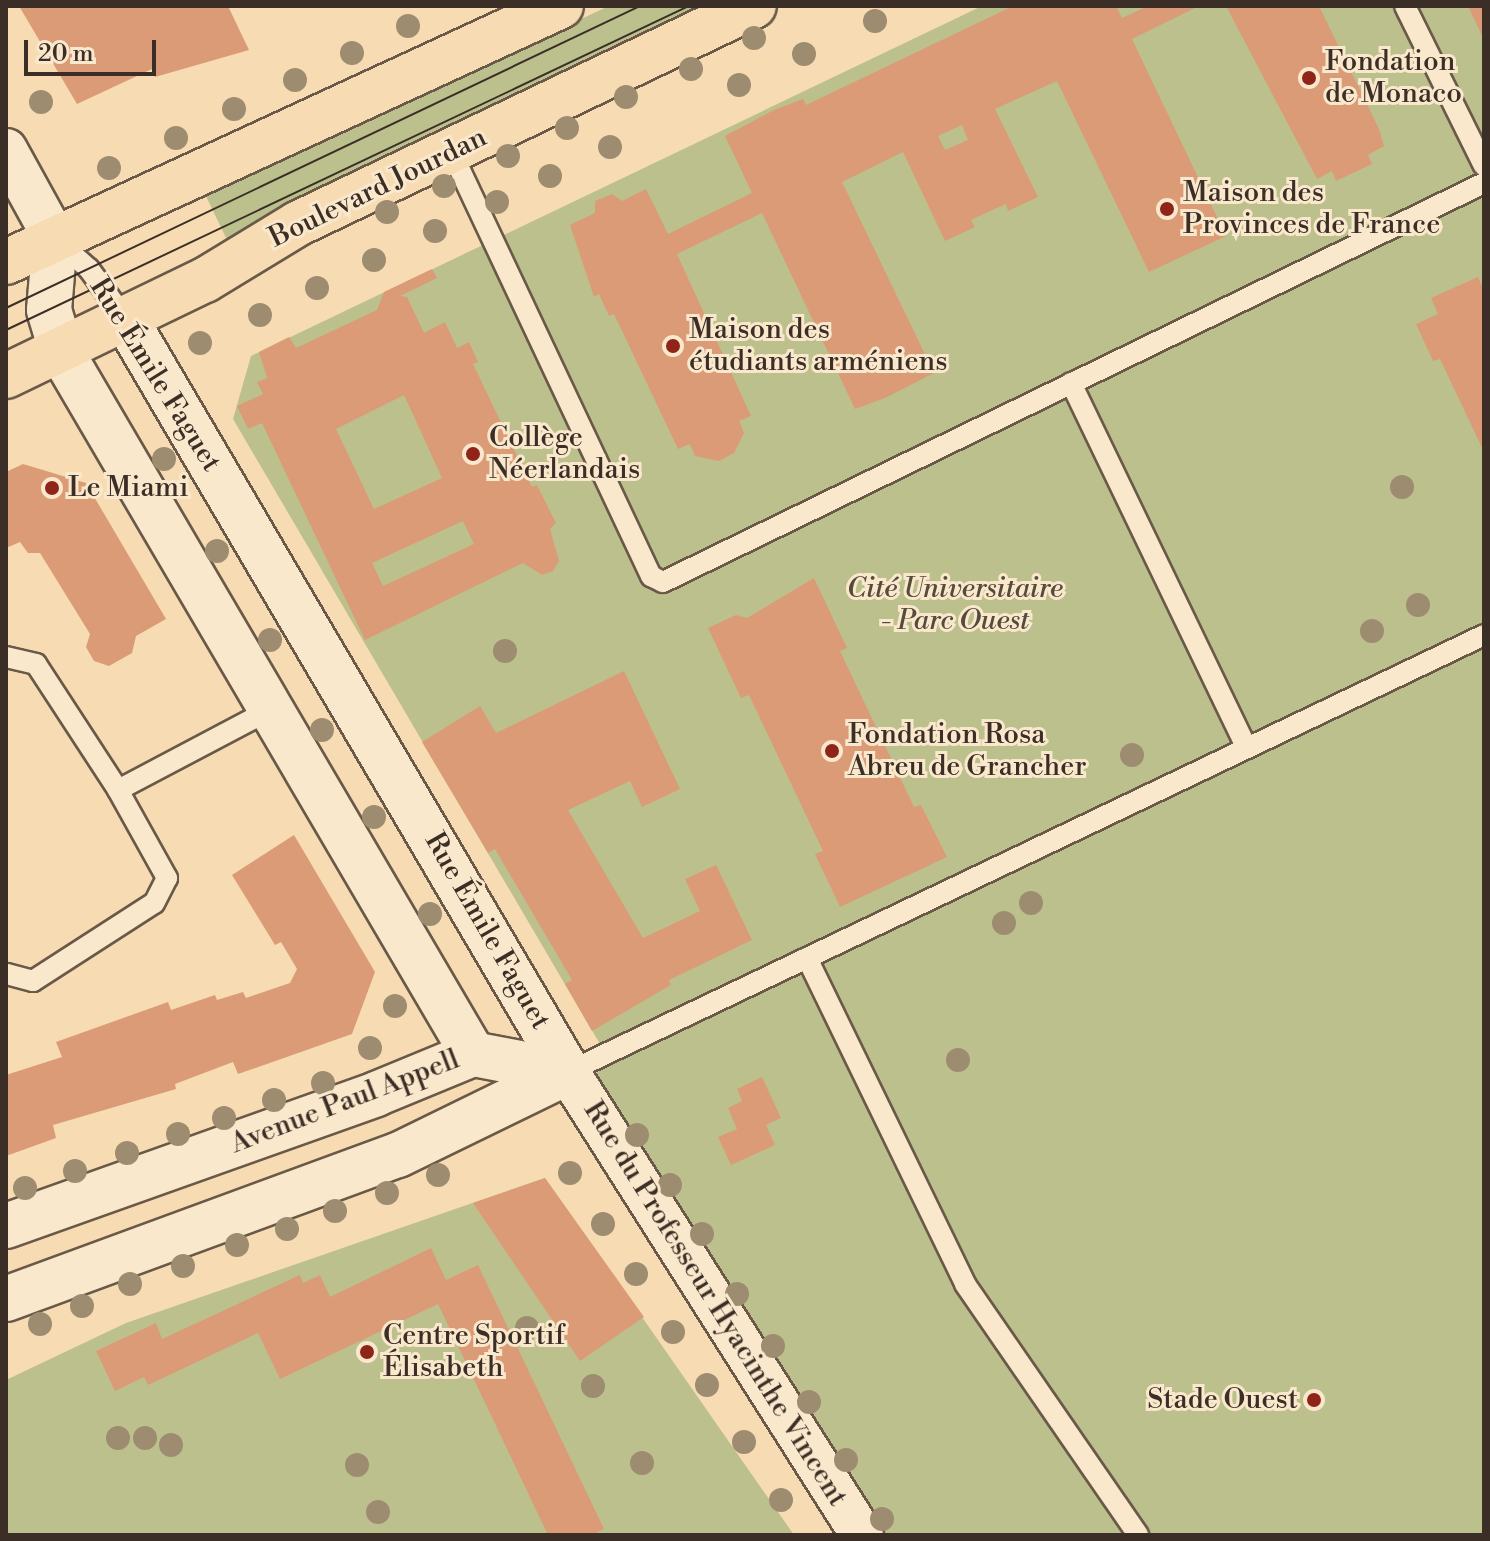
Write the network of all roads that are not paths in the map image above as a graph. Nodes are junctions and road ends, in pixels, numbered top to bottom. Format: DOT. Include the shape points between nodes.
graph roads {
  1 [pos="561,6"];
  2 [pos="754,6"];
  3 [pos="1405,6"];
  4 [pos="6,150"];
  5 [pos="451,151"];
  6 [pos="1484,166"];
  7 [pos="1484,183"];
  8 [pos="55,239"];
  9 [pos="6,262"];
  10 [pos="126,320"];
  11 [pos="62,353"];
  12 [pos="6,376"];
  13 [pos="1071,383"];
  14 [pos="1484,635"];
  15 [pos="6,657"];
  16 [pos="268,711"];
  17 [pos="1247,748"];
  18 [pos="118,790"];
  19 [pos="807,958"];
  20 [pos="6,974"];
  21 [pos="473,1054"];
  22 [pos="568,1072"];
  23 [pos="6,1226"];
  24 [pos="6,1299"];
  25 [pos="862,1535"];
  26 [pos="1138,1535"];
  1 -- 8 [label="main road"];
  2 -- 5 [label="main road, Boulevard Jourdan"];
  3 -- 6 [label="lane"];
  4 -- 8 [label="street"];
  5 -- 10 [label="main road, Boulevard Jourdan" via="297,224"];
  5 -- 13 [label="lane" via="651,576 663,582"];
  7 -- 13 [label="lane"];
  8 -- 9 [label="main road"];
  8 -- 10 [label="lane, Rue Émile Faguet" via="89,269"];
  8 -- 11 [label="street, Rue Émile Faguet" via="49,310"];
  10 -- 11 [label="main road, Boulevard Jourdan"];
  10 -- 22 [label="street, Rue Émile Faguet"];
  11 -- 12 [label="main road, Boulevard Jourdan"];
  11 -- 16 [label="street, Rue Émile Faguet"];
  13 -- 17 [label="lane"];
  14 -- 17 [label="lane"];
  15 -- 18 [label="lane" via="36,664"];
  16 -- 18 [label="lane"];
  16 -- 21 [label="street, Rue Émile Faguet"];
  17 -- 19 [label="lane"];
  18 -- 20 [label="lane" via="167,878 154,903 33,981"];
  19 -- 22 [label="lane"];
  19 -- 26 [label="lane" via="965,1284"];
  21 -- 22 [label="street, Avenue Paul Appell"];
  21 -- 23 [label="street, Avenue Paul Appell" via="376,1094"];
  22 -- 24 [label="street" via="398,1155"];
  22 -- 25 [label="street, Rue du Professeur Hyacinthe Vincent"];
}
